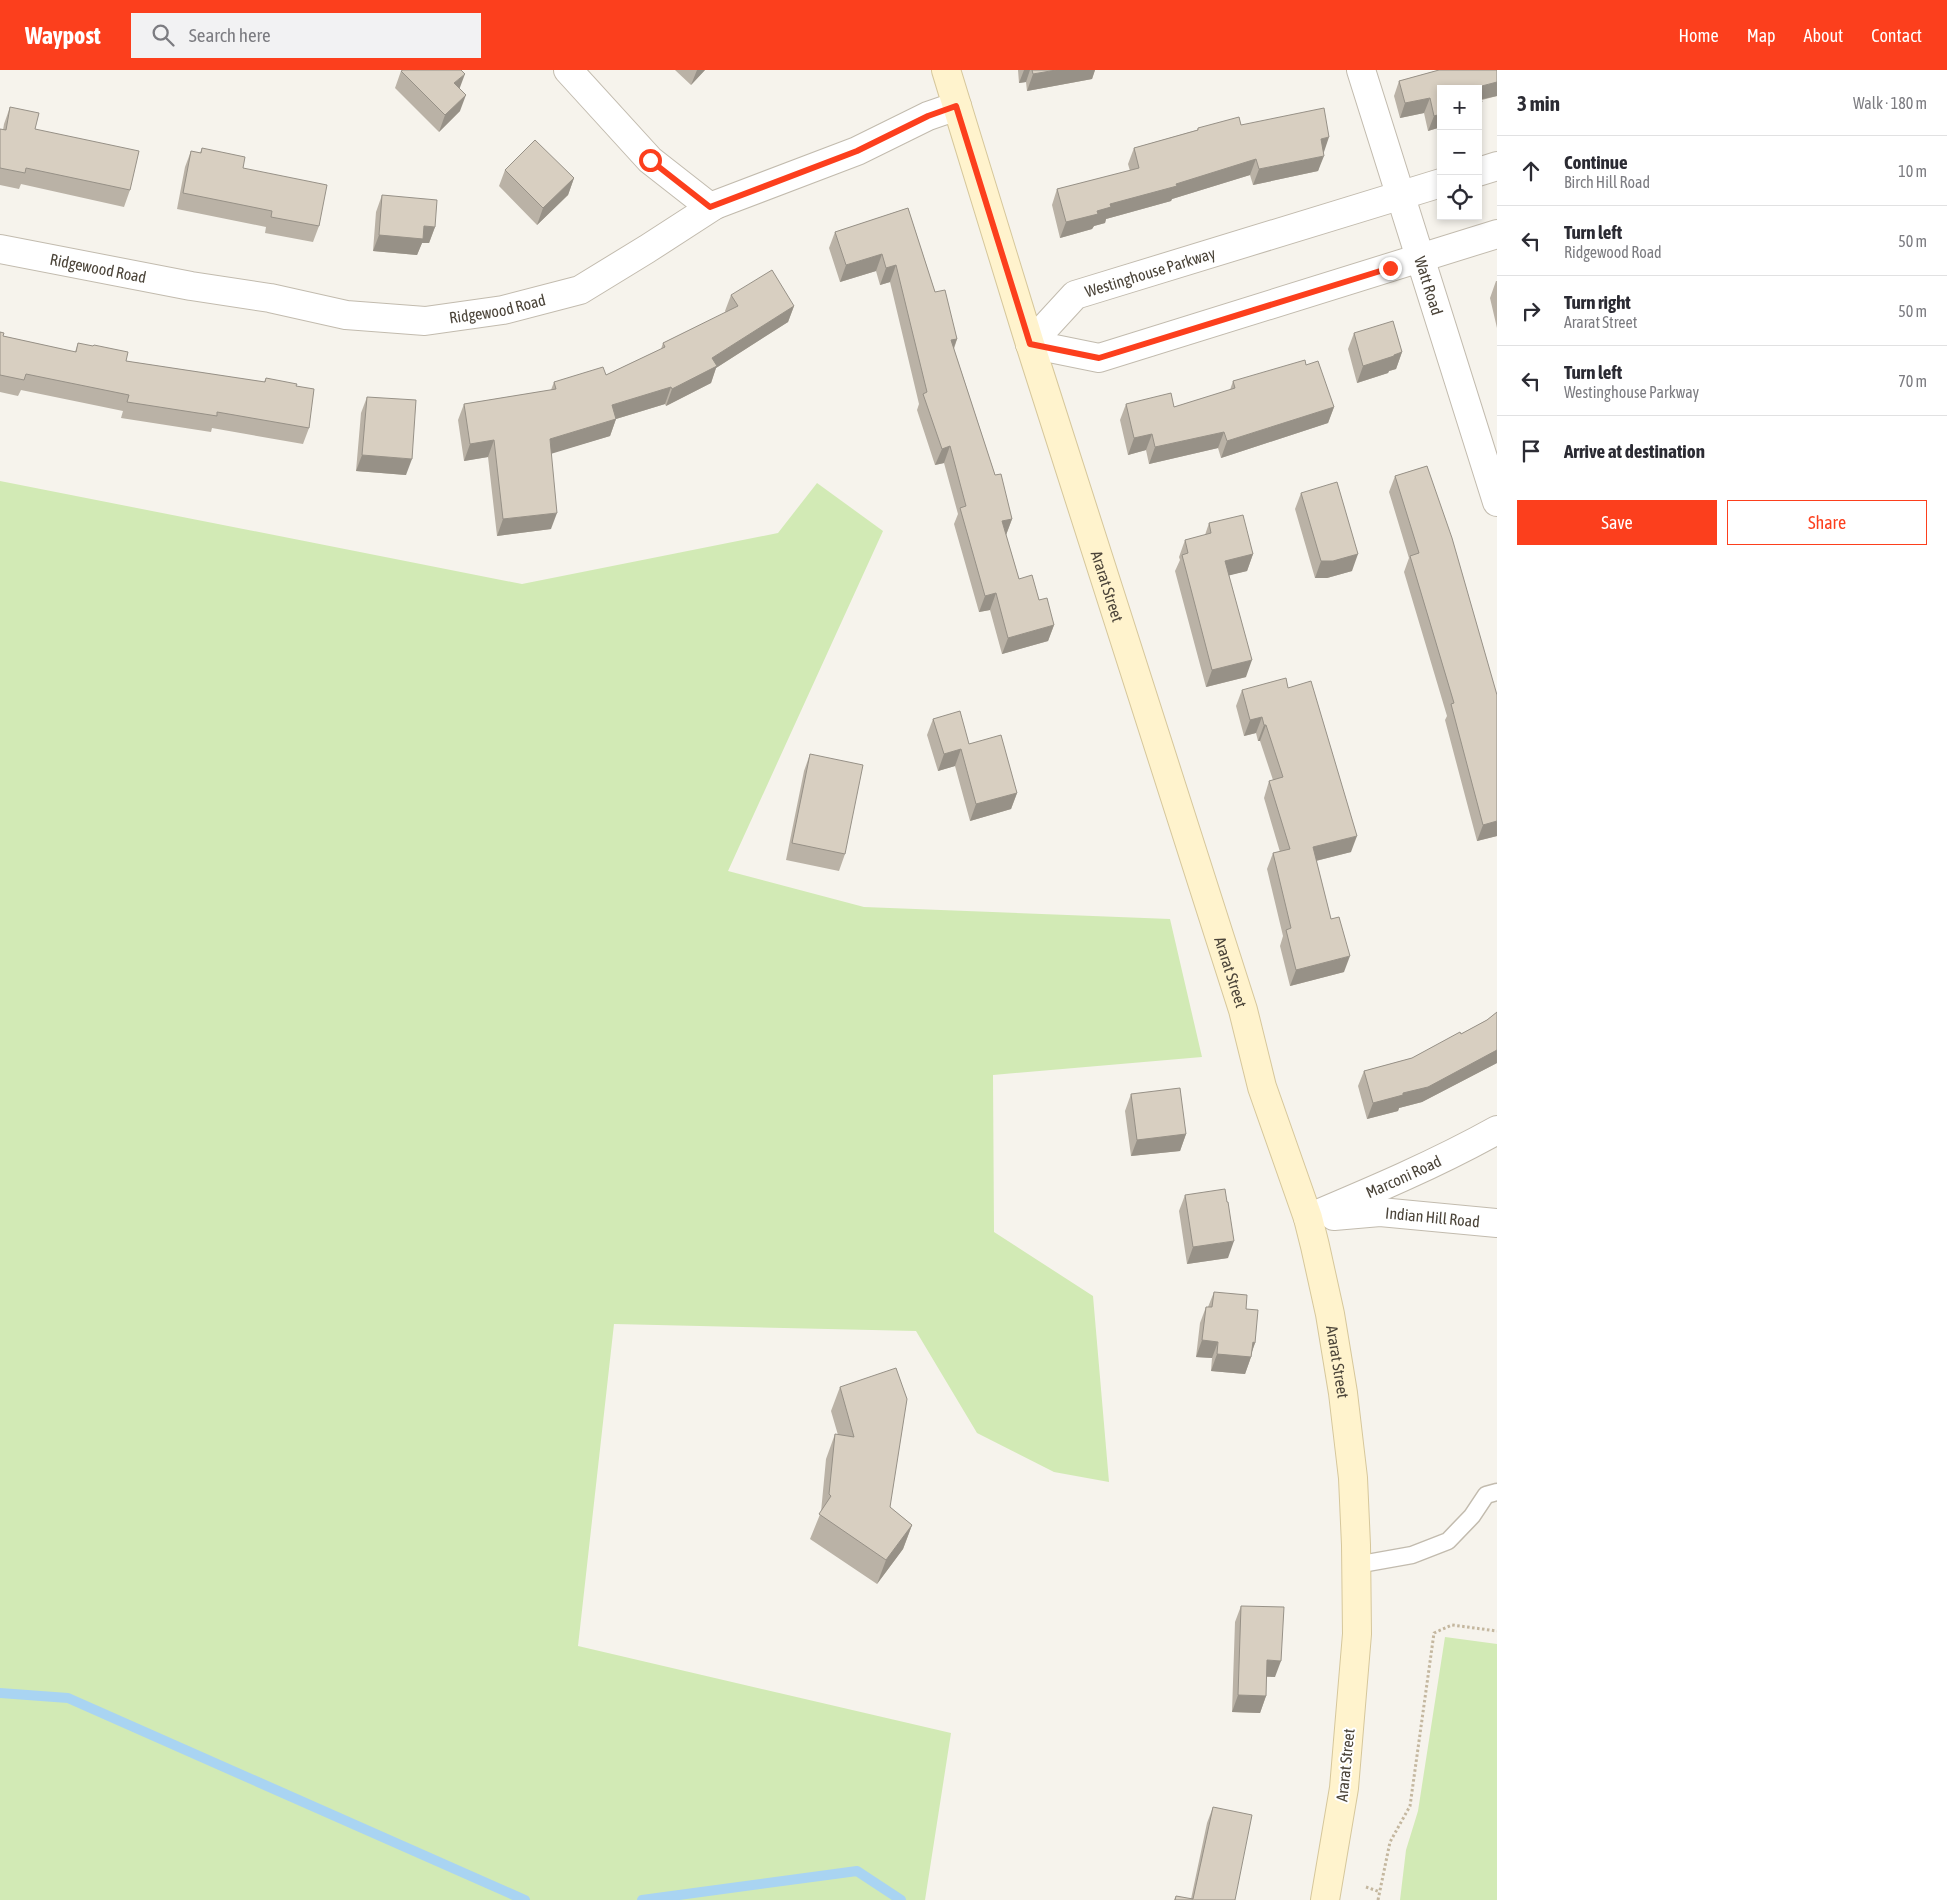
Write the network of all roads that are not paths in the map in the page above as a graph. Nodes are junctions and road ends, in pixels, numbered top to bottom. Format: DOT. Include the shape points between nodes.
graph roads {
  1 [pos="568,70"];
  2 [pos="946,70"];
  3 [pos="1362,70"];
  4 [pos="956,106"];
  5 [pos="1497,166"];
  6 [pos="1482,171"];
  7 [pos="1437,184"];
  8 [pos="1401,195"];
  9 [pos="715,205"];
  10 [pos="1497,234"];
  11 [pos="0,249"];
  12 [pos="1421,259"];
  13 [pos="1030,344"];
  14 [pos="1497,502"];
  15 [pos="1497,1130"];
  16 [pos="1308,1218"];
  17 [pos="1497,1222"];
  18 [pos="1497,1492"];
  19 [pos="1356,1565"];
  20 [pos="1325,1900"];
  1 -- 9 [label="street" via="650,160 710,207"];
  2 -- 4 [label="main road, Ararat Street"];
  3 -- 8 [label="street, Watt Road"];
  4 -- 9 [label="street, Ridgewood Road" via="857,151"];
  4 -- 13 [label="main road, Ararat Street"];
  5 -- 6 [label="street"];
  7 -- 8 [label="street, Westinghouse Parkway"];
  8 -- 12 [label="street, Watt Road"];
  8 -- 13 [label="street, Westinghouse Parkway" via="1075,295"];
  9 -- 11 [label="street, Ridgewood Road" via="580,290 503,310 425,321 346,315"];
  10 -- 12 [label="street"];
  12 -- 13 [label="street" via="1099,358"];
  12 -- 14 [label="street, Watt Road"];
  13 -- 16 [label="main road, Ararat Street" via="1243,1010 1262,1087"];
  15 -- 16 [label="street, Marconi Road" via="1451,1156"];
  16 -- 17 [label="street, Indian Hill Road" via="1380,1212"];
  16 -- 19 [label="main road, Ararat Street" via="1330,1314 1343,1393 1353,1478"];
  18 -- 19 [label="lane" via="1486,1495 1472,1516 1448,1541 1412,1555"];
  19 -- 20 [label="main road, Ararat Street" via="1357,1634 1344,1788"];
}
